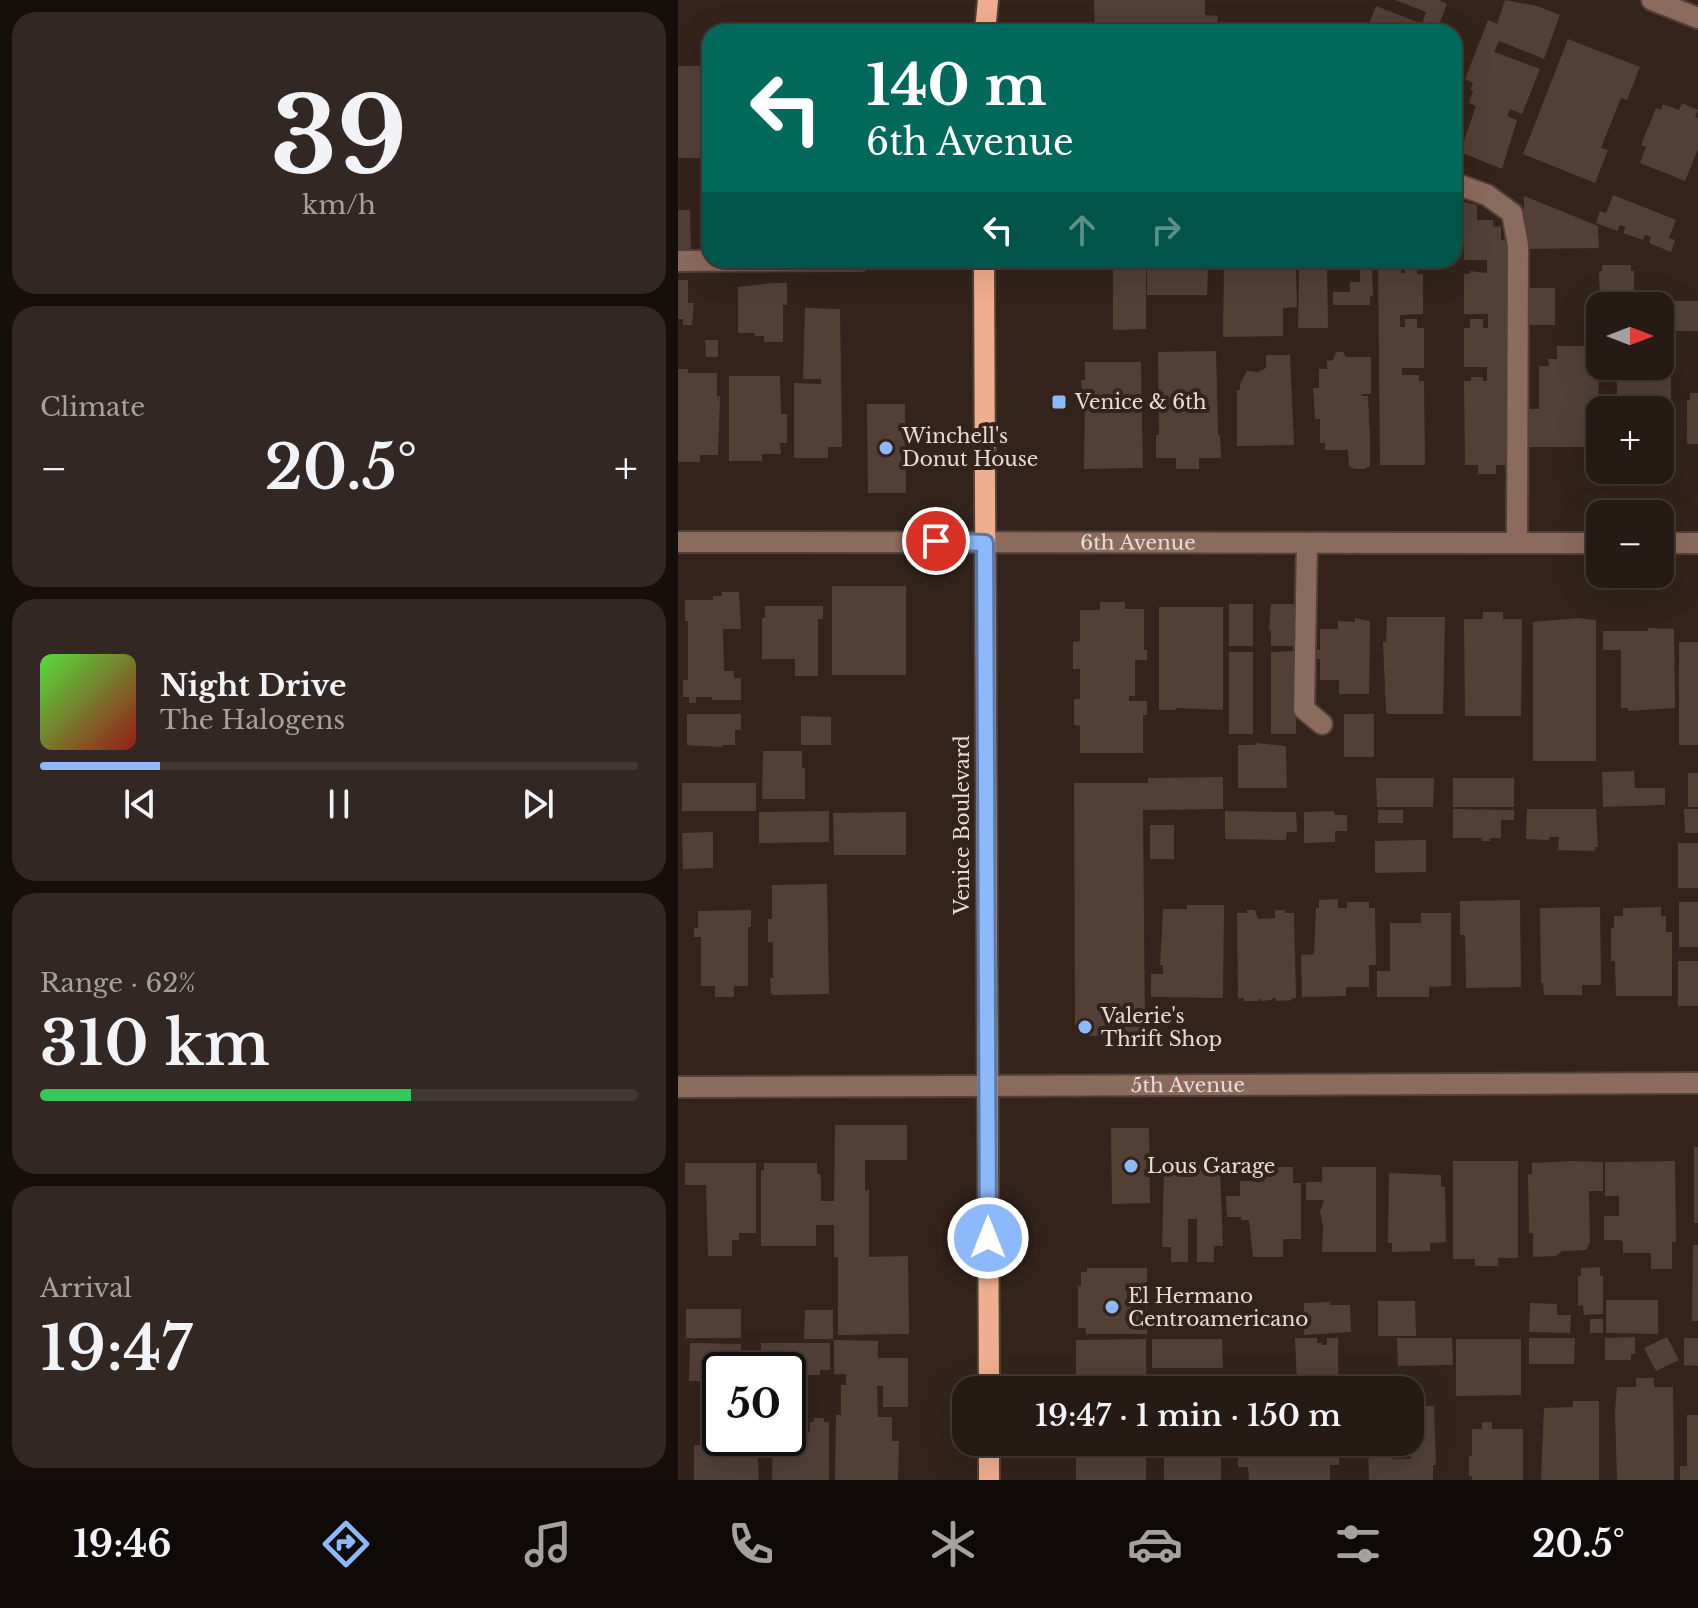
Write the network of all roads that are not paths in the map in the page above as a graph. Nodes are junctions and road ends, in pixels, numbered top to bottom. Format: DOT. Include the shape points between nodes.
graph roads {
  1 [pos="988,0"];
  2 [pos="1652,0"];
  3 [pos="1698,18"];
  4 [pos="986,24"];
  5 [pos="1462,186"];
  6 [pos="678,261"];
  7 [pos="702,261"];
  8 [pos="984,268"];
  9 [pos="678,542"];
  10 [pos="985,543"];
  11 [pos="1307,543"];
  12 [pos="1517,543"];
  13 [pos="1586,543"];
  14 [pos="1674,543"];
  15 [pos="1698,543"];
  16 [pos="1322,724"];
  17 [pos="1698,1083"];
  18 [pos="987,1086"];
  19 [pos="678,1087"];
  20 [pos="989,1376"];
  21 [pos="989,1456"];
  22 [pos="989,1480"];
  1 -- 4 [label="main road"];
  2 -- 3 [label="street"];
  5 -- 12 [label="street" via="1512,213 1518,245"];
  6 -- 7 [label="street"];
  8 -- 10 [label="main road, Venice Boulevard"];
  9 -- 10 [label="street, 6th Avenue"];
  10 -- 11 [label="street, 6th Avenue"];
  10 -- 18 [label="main road, Venice Boulevard"];
  11 -- 12 [label="street, 6th Avenue"];
  11 -- 16 [label="street" via="1304,709"];
  12 -- 13 [label="street, 6th Avenue"];
  14 -- 15 [label="street"];
  17 -- 18 [label="street, 5th Avenue"];
  18 -- 19 [label="street, 5th Avenue"];
  18 -- 20 [label="main road, Venice Boulevard"];
  21 -- 22 [label="main road"];
}
